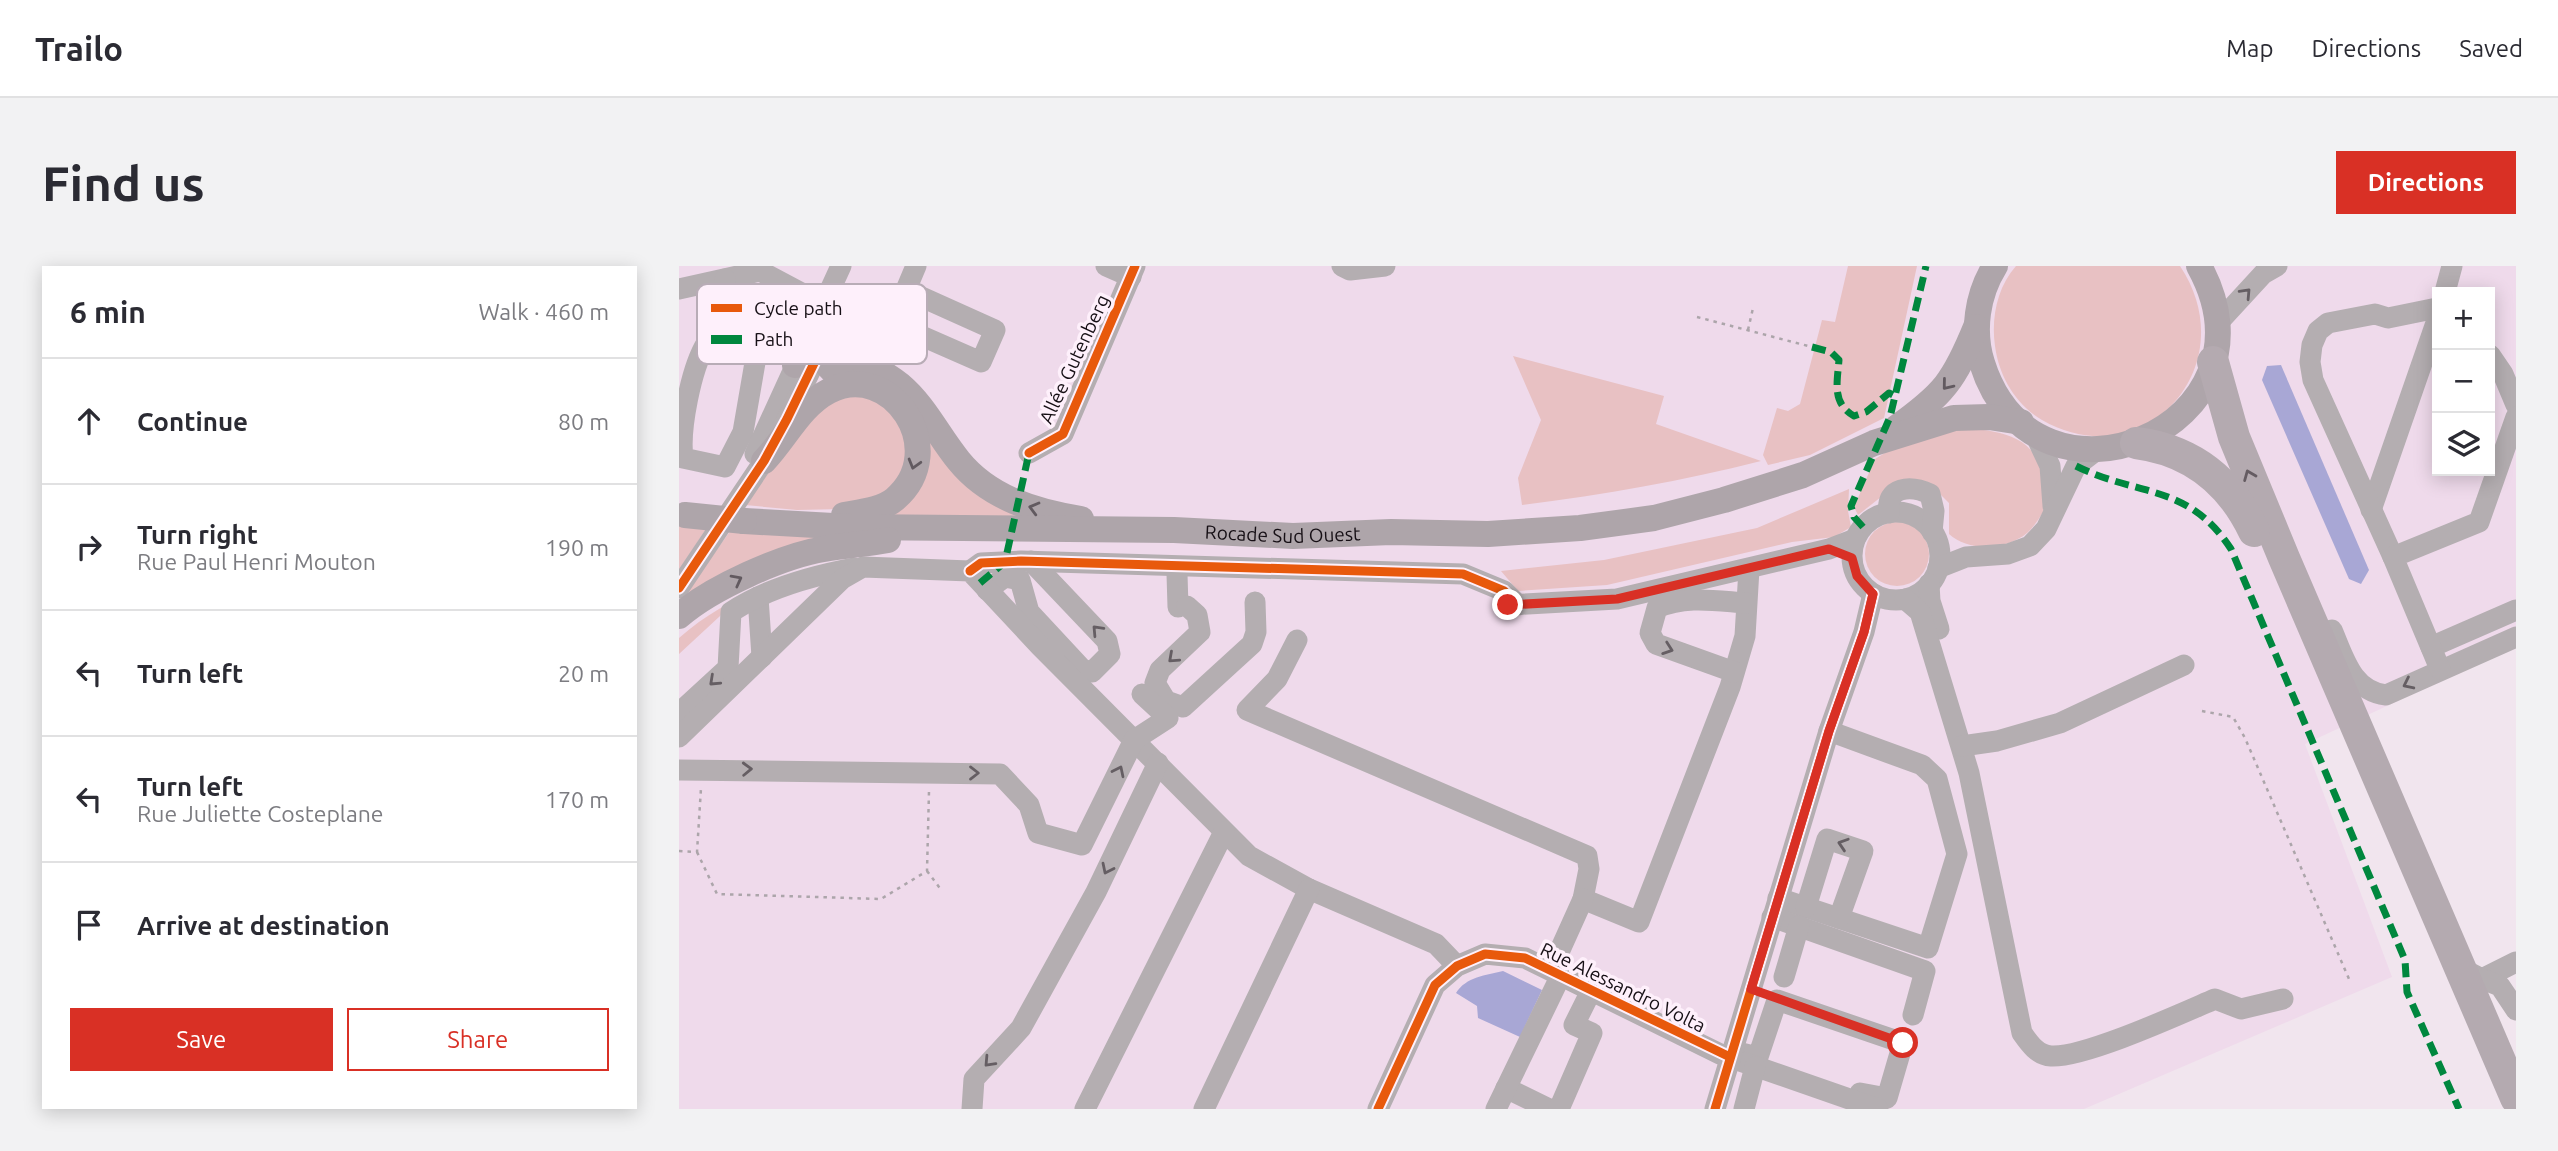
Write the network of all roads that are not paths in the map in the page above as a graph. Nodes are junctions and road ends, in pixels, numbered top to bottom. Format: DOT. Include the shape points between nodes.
graph roads {
  1 [pos="841,266"];
  2 [pos="916,266"];
  3 [pos="1106,266"];
  4 [pos="1342,266"];
  5 [pos="1385,266"];
  6 [pos="2277,266"];
  7 [pos="2452,266"];
  8 [pos="768,268"];
  9 [pos="1133,271"];
  10 [pos="2204,272"];
  11 [pos="1987,274"];
  12 [pos="725,279"];
  13 [pos="702,284"];
  14 [pos="724,284"];
  15 [pos="786,284"];
  16 [pos="834,284"];
  17 [pos="908,284"];
  18 [pos="697,285"];
  19 [pos="2446,287"];
  20 [pos="679,289"];
  21 [pos="927,299"];
  22 [pos="2432,309"];
  23 [pos="2217,324"];
  24 [pos="1977,325"];
  25 [pos="2432,334"];
  26 [pos="927,338"];
  27 [pos="2213,362"];
  28 [pos="2495,362"];
  29 [pos="698,364"];
  30 [pos="755,364"];
  31 [pos="822,364"];
  32 [pos="832,364"];
  33 [pos="857,364"];
  34 [pos="795,365"];
  35 [pos="851,383"];
  36 [pos="2516,405"];
  37 [pos="2516,417"];
  38 [pos="2027,427"];
  39 [pos="1874,443"];
  40 [pos="2136,443"];
  41 [pos="2097,450"];
  42 [pos="1029,453"];
  43 [pos="764,461"];
  44 [pos="746,486"];
  45 [pos="2371,510"];
  46 [pos="682,514"];
  47 [pos="2053,515"];
  48 [pos="744,521"];
  49 [pos="946,528"];
  50 [pos="1174,530"];
  51 [pos="1934,538"];
  52 [pos="1853,549"];
  53 [pos="1966,557"];
  54 [pos="2393,557"];
  55 [pos="2284,558"];
  56 [pos="1031,561"];
  57 [pos="863,566"];
  58 [pos="1749,569"];
  59 [pos="970,571"];
  60 [pos="1177,574"];
  61 [pos="1934,576"];
  62 [pos="679,588"];
  63 [pos="987,590"];
  64 [pos="1878,596"];
  65 [pos="758,597"];
  66 [pos="1905,599"];
  67 [pos="1255,602"];
  68 [pos="1746,603"];
  69 [pos="2516,610"];
  70 [pos="679,616"];
  71 [pos="2516,637"];
  72 [pos="1297,640"];
  73 [pos="2431,647"];
  74 [pos="762,657"];
  75 [pos="2184,665"];
  76 [pos="2440,668"];
  77 [pos="1734,672"];
  78 [pos="1142,694"];
  79 [pos="679,713"];
  80 [pos="1829,731"];
  81 [pos="679,737"];
  82 [pos="1134,740"];
  83 [pos="1968,744"];
  84 [pos="1158,763"];
  85 [pos="679,769"];
  86 [pos="1224,832"];
  87 [pos="1310,889"];
  88 [pos="1583,899"];
  89 [pos="1775,907"];
  90 [pos="1803,917"];
  91 [pos="1839,918"];
  92 [pos="2516,962"];
  93 [pos="1457,966"];
  94 [pos="1556,972"];
  95 [pos="2471,973"];
  96 [pos="1784,976"];
  97 [pos="1592,989"];
  98 [pos="1751,989"];
  99 [pos="2283,999"];
  100 [pos="1777,1000"];
  101 [pos="2516,1010"];
  102 [pos="1913,1015"];
  103 [pos="1731,1054"];
  104 [pos="1757,1062"];
  105 [pos="1506,1088"];
  106 [pos="2516,1098"];
  107 [pos="972,1109"];
  108 [pos="1085,1109"];
  109 [pos="1204,1109"];
  110 [pos="1378,1109"];
  111 [pos="1496,1109"];
  112 [pos="1549,1109"];
  113 [pos="1559,1109"];
  114 [pos="1715,1109"];
  115 [pos="1744,1109"];
  116 [pos="1878,1109"];
  117 [pos="2499,1109"];
  1 -- 16 [label="street"];
  2 -- 17 [label="street"];
  3 -- 9 [label="street"];
  4 -- 5 [label="street" via="1350,270"];
  23 -- 6 [label="street, one-way" via="2263,274"];
  7 -- 19 [label="street"];
  8 -- 12 [label="street"];
  8 -- 15 [label="street"];
  9 -- 42 [label="street, Allée Gutenberg" via="1067,437"];
  10 -- 23 [label="main road"];
  11 -- 24 [label="main road"];
  12 -- 13 [label="street"];
  12 -- 14 [label="street"];
  18 -- 20 [label="street"];
  21 -- 26 [label="street" via="995,330 981,362"];
  22 -- 45 [label="street" via="2328,323 2312,345 2313,380"];
  23 -- 27 [label="main road"];
  24 -- 38 [label="main road" via="1987,379 2001,402"];
  24 -- 39 [label="main road, Rocade Sud Ouest, one-way" via="1945,390"];
  25 -- 45 [label="street"];
  27 -- 40 [label="main road" via="2202,389 2184,412 2162,431"];
  55 -- 27 [label="highway, one-way" via="2234,437"];
  28 -- 36 [label="street"];
  29 -- 30 [label="street" via="679,442 683,458 725,467 743,432"];
  31 -- 43 [label="street"];
  32 -- 35 [label="main road" via="834,375"];
  50 -- 33 [label="main road, one-way" via="1076,518 1012,502 960,462 900,385"];
  34 -- 44 [label="street" via="757,447"];
  35 -- 43 [label="main road" via="816,399"];
  35 -- 48 [label="main road, one-way" via="885,393 914,422 916,465 895,499 867,511 826,518"];
  37 -- 54 [label="street" via="2479,522"];
  38 -- 39 [label="main road, Rocade Sud Ouest" via="1989,417 1954,418"];
  38 -- 41 [label="main road" via="2075,448"];
  38 -- 47 [label="street" via="2050,466"];
  39 -- 50 [label="main road, Rocade Sud Ouest" via="1803,475 1724,500 1654,518 1580,528 1293,536"];
  40 -- 41 [label="main road"];
  40 -- 117 [label="highway" via="2160,446 2194,461 2241,503"];
  41 -- 47 [label="street" via="2076,466"];
  43 -- 44 [label="street"];
  44 -- 62 [label="street"];
  45 -- 54 [label="street"];
  46 -- 48 [label="main road, Rocade Sud Ouest, bridge"];
  47 -- 53 [label="street" via="2030,546 2008,554"];
  48 -- 49 [label="main road, Rocade Sud Ouest"];
  49 -- 50 [label="main road, Rocade Sud Ouest"];
  70 -- 49 [label="main road, one-way" via="745,575 821,549"];
  51 -- 52 [label="street" via="1919,519 1889,513 1872,519"];
  51 -- 53 [label="street"];
  51 -- 61 [label="street" via="1940,556"];
  52 -- 58 [label="street" via="1829,549"];
  52 -- 64 [label="street" via="1857,576"];
  53 -- 61 [label="street"];
  54 -- 73 [label="street"];
  76 -- 55 [label="street, one-way" via="2386,695 2361,686 2304,571"];
  55 -- 95 [label="highway"];
  56 -- 58 [label="street" via="1463,574 1504,591 1513,605 1617,599"];
  56 -- 59 [label="street" via="981,563"];
  63 -- 56 [label="street, one-way" via="1005,577 1020,580 1029,612 1082,669 1091,672 1110,654 1107,641"];
  57 -- 59 [label="street"];
  57 -- 65 [label="street" via="813,576"];
  57 -- 74 [label="street" via="842,579"];
  58 -- 68 [label="street"];
  59 -- 63 [label="street"];
  60 -- 67 [label="street, one-way" via="1183,607 1197,615 1200,632 1160,670 1154,683 1166,701 1183,707 1252,644"];
  61 -- 66 [label="street"];
  61 -- 83 [label="street" via="1930,600"];
  63 -- 82 [label="street"];
  64 -- 66 [label="street"];
  64 -- 80 [label="street"];
  65 -- 74 [label="street"];
  65 -- 79 [label="street, one-way" via="730,612 728,668"];
  66 -- 83 [label="street" via="1920,612"];
  68 -- 77 [label="street" via="1745,636"];
  68 -- 77 [label="street, one-way" via="1669,603 1657,608 1650,633 1656,645"];
  69 -- 73 [label="street"];
  71 -- 76 [label="street"];
  72 -- 88 [label="street" via="1277,679 1247,710 1587,856"];
  73 -- 76 [label="street"];
  74 -- 81 [label="street"];
  75 -- 83 [label="street" via="2060,723 1997,741"];
  77 -- 88 [label="street" via="1639,922"];
  78 -- 82 [label="street" via="1167,718"];
  80 -- 89 [label="street"];
  80 -- 91 [label="street" via="1930,772 1937,779 1957,854 1928,948"];
  82 -- 84 [label="street"];
  85 -- 82 [label="street, one-way" via="1000,774 1029,805 1038,833 1082,845"];
  83 -- 99 [label="street" via="2022,1033 2030,1044 2050,1056 2067,1054 2214,999 2241,1009"];
  84 -- 86 [label="street"];
  84 -- 107 [label="street, one-way" via="1096,892 1021,1028 974,1079"];
  86 -- 87 [label="street" via="1249,856"];
  86 -- 108 [label="street"];
  87 -- 93 [label="street" via="1436,944"];
  87 -- 109 [label="street"];
  88 -- 94 [label="street"];
  89 -- 90 [label="street"];
  89 -- 98 [label="street"];
  90 -- 91 [label="street"];
  91 -- 90 [label="street, one-way" via="1863,851 1827,839"];
  90 -- 96 [label="street"];
  90 -- 102 [label="street" via="1926,971"];
  92 -- 95 [label="street"];
  93 -- 94 [label="street, Rue Alessandro Volta" via="1485,954 1525,958"];
  93 -- 110 [label="street, Rue Alessandro Volta" via="1436,985"];
  94 -- 97 [label="street, Rue Alessandro Volta"];
  94 -- 105 [label="street"];
  95 -- 101 [label="street" via="2500,986"];
  95 -- 106 [label="highway"];
  97 -- 103 [label="street, Rue Alessandro Volta"];
  97 -- 113 [label="street" via="1574,1025 1593,1033"];
  98 -- 100 [label="street"];
  98 -- 103 [label="street"];
  100 -- 104 [label="street"];
  100 -- 104 [label="street" via="1903,1043 1887,1098"];
  103 -- 104 [label="street, Rue Alessandro Volta"];
  103 -- 114 [label="street"];
  104 -- 115 [label="street"];
  104 -- 116 [label="street"];
  105 -- 111 [label="street"];
  105 -- 112 [label="street"];
}
